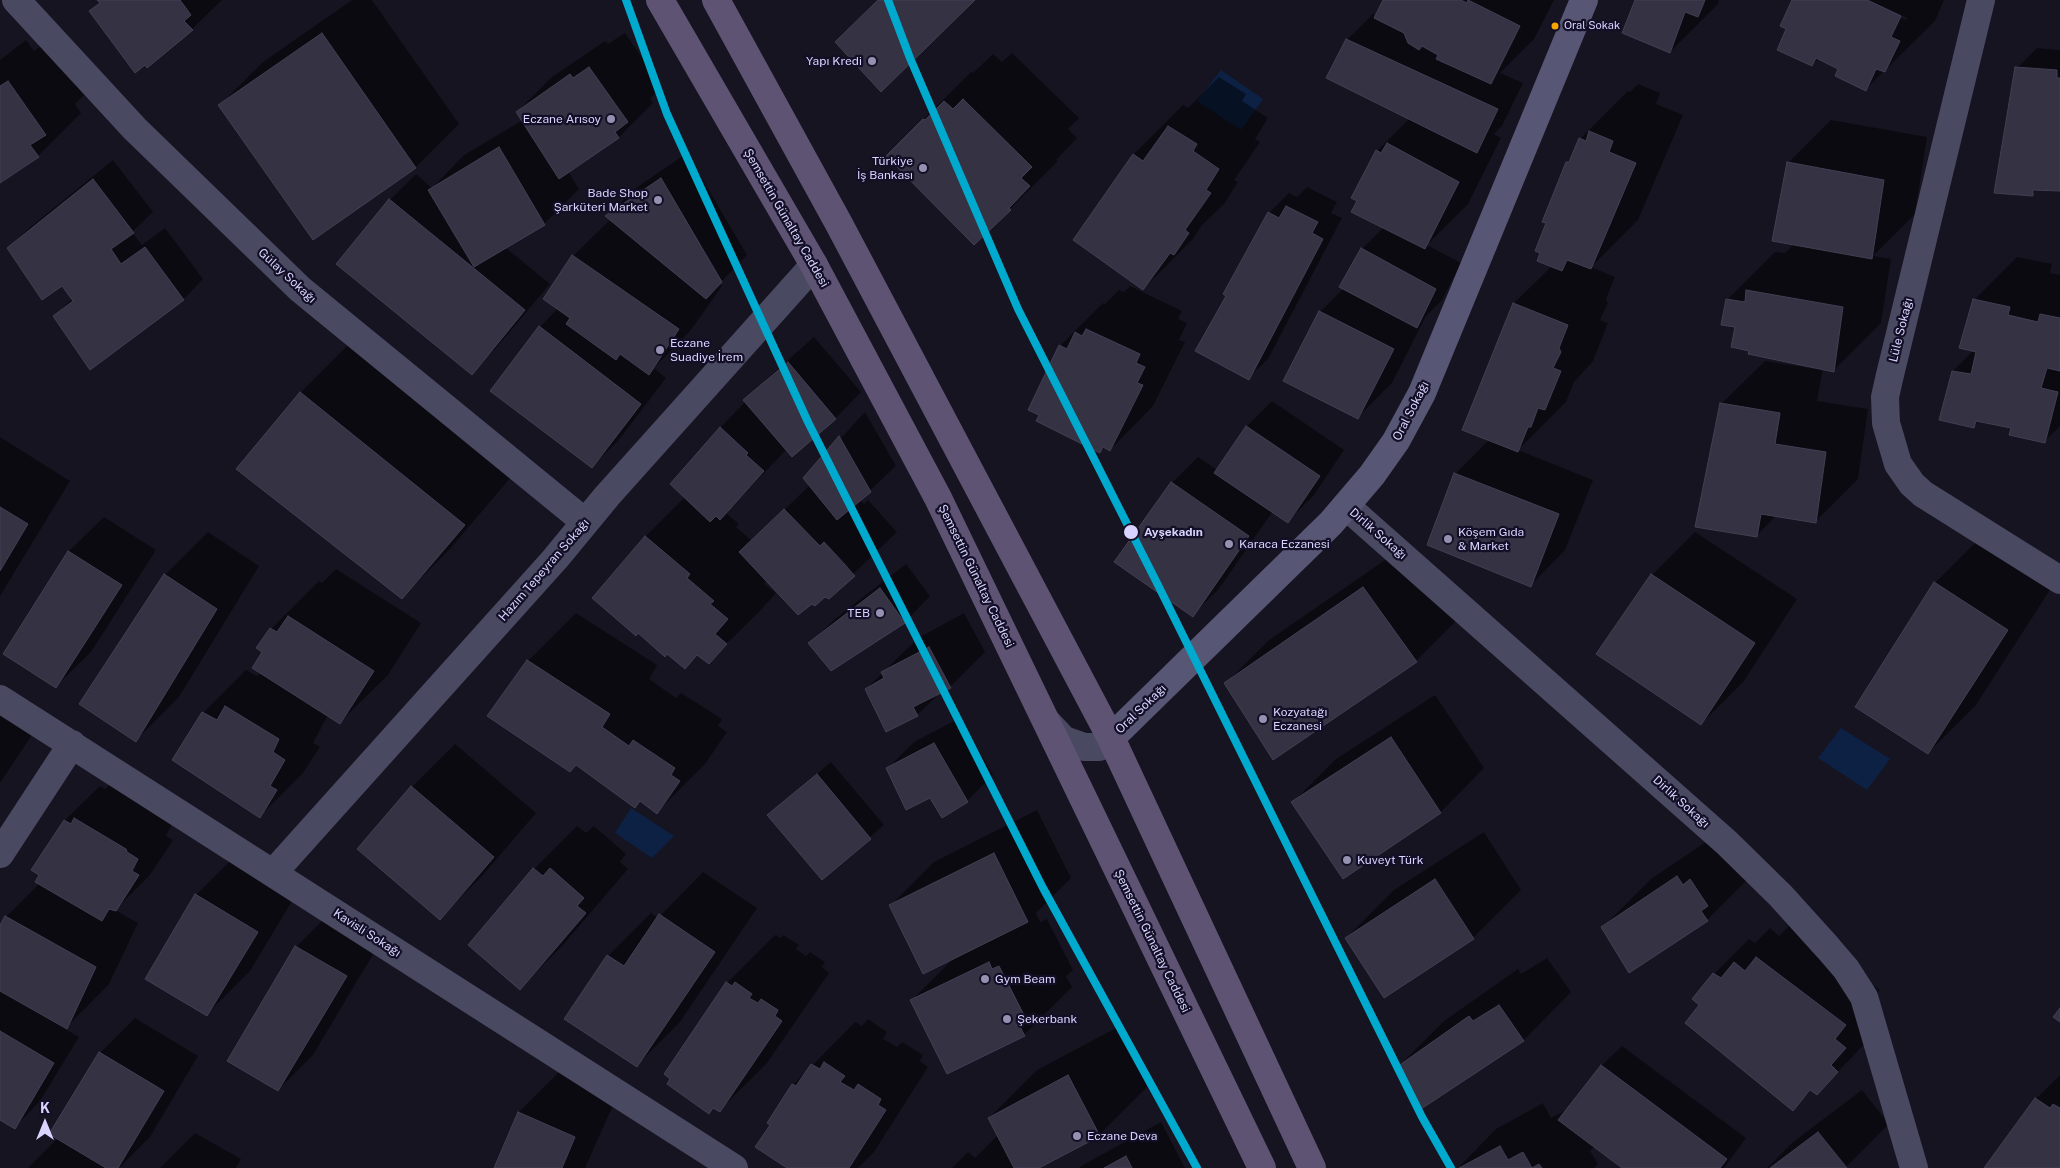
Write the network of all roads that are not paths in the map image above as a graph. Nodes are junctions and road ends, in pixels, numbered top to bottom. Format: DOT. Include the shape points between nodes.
graph roads {
  1 [pos="16,0"];
  2 [pos="660,0"];
  3 [pos="716,0"];
  4 [pos="1584,0"];
  5 [pos="1981,0"];
  6 [pos="814,265"];
  7 [pos="1346,506"];
  8 [pos="585,522"];
  9 [pos="2060,580"];
  10 [pos="0,699"];
  11 [pos="1048,723"];
  12 [pos="1111,738"];
  13 [pos="72,744"];
  14 [pos="0,854"];
  15 [pos="273,873"];
  16 [pos="1308,1164"];
  17 [pos="734,1168"];
  18 [pos="1262,1168"];
  19 [pos="1914,1168"];
  1 -- 8 [label="street, Gülay Sokağı" via="135,128 300,289"];
  2 -- 6 [label="main road, Şemsettin Günaltay Caddesi"];
  3 -- 12 [label="main road" via="848,241"];
  4 -- 7 [label="street, Oral Sokağı" via="1422,393 1396,441"];
  5 -- 9 [label="street, Lüle Sokağı" via="1889,379 1885,397 1886,423 1898,464 1923,494"];
  6 -- 8 [label="street, Hazım Tepeyran Sokağı"];
  6 -- 11 [label="main road, Şemsettin Günaltay Caddesi" via="938,498"];
  7 -- 12 [label="street, Oral Sokağı"];
  7 -- 19 [label="street, Dirlik Sokağı" via="1727,843 1828,948 1852,977 1866,1003"];
  8 -- 15 [label="street, Hazım Tepeyran Sokağı"];
  10 -- 13 [label="street, Kavisli Sokağı"];
  11 -- 12 [label="street" via="1064,740 1084,747 1099,747"];
  11 -- 18 [label="main road, Şemsettin Günaltay Caddesi"];
  12 -- 16 [label="main road"];
  13 -- 14 [label="street"];
  13 -- 15 [label="street, Kavisli Sokağı"];
  15 -- 17 [label="street, Kavisli Sokağı"];
}
